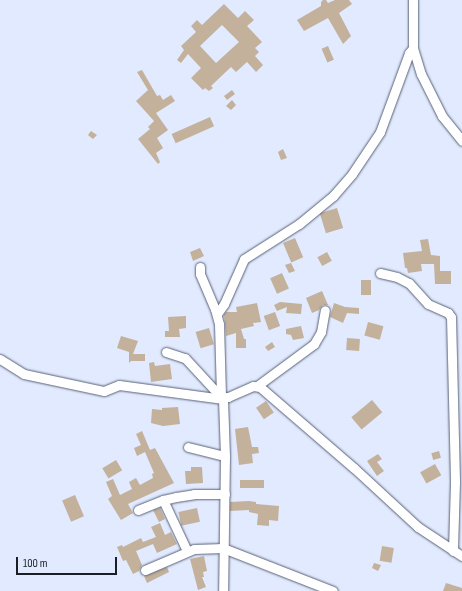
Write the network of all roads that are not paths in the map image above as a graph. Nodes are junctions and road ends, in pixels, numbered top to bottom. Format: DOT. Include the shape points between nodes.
graph roads {
  1 [pos="413,0"];
  2 [pos="413,48"];
  3 [pos="462,141"];
  4 [pos="200,267"];
  5 [pos="380,273"];
  6 [pos="325,310"];
  7 [pos="217,314"];
  8 [pos="166,352"];
  9 [pos="0,359"];
  10 [pos="257,386"];
  11 [pos="222,398"];
  12 [pos="188,447"];
  13 [pos="225,456"];
  14 [pos="225,494"];
  15 [pos="163,500"];
  16 [pos="138,510"];
  17 [pos="223,548"];
  18 [pos="187,551"];
  19 [pos="454,551"];
  20 [pos="462,556"];
  21 [pos="145,570"];
  22 [pos="223,591"];
  23 [pos="333,591"];
  1 -- 2 [label="street"];
  2 -- 3 [label="street" via="421,74 442,116"];
  2 -- 7 [label="street" via="380,132 352,174 333,196 299,224 244,259"];
  4 -- 7 [label="street" via="206,292"];
  5 -- 19 [label="street" via="409,283 428,304 448,313 451,317"];
  6 -- 10 [label="street" via="321,332 314,344"];
  7 -- 11 [label="street"];
  8 -- 11 [label="street" via="185,358"];
  9 -- 11 [label="street" via="24,374 104,391 119,385"];
  10 -- 11 [label="street"];
  10 -- 19 [label="street" via="354,468 418,527"];
  11 -- 13 [label="street"];
  12 -- 13 [label="street"];
  13 -- 14 [label="street"];
  14 -- 15 [label="street" via="194,494"];
  14 -- 17 [label="street"];
  15 -- 16 [label="street"];
  15 -- 18 [label="street"];
  17 -- 18 [label="street" via="198,548"];
  17 -- 22 [label="street"];
  17 -- 23 [label="street"];
  18 -- 21 [label="street"];
  19 -- 20 [label="street"];
}
